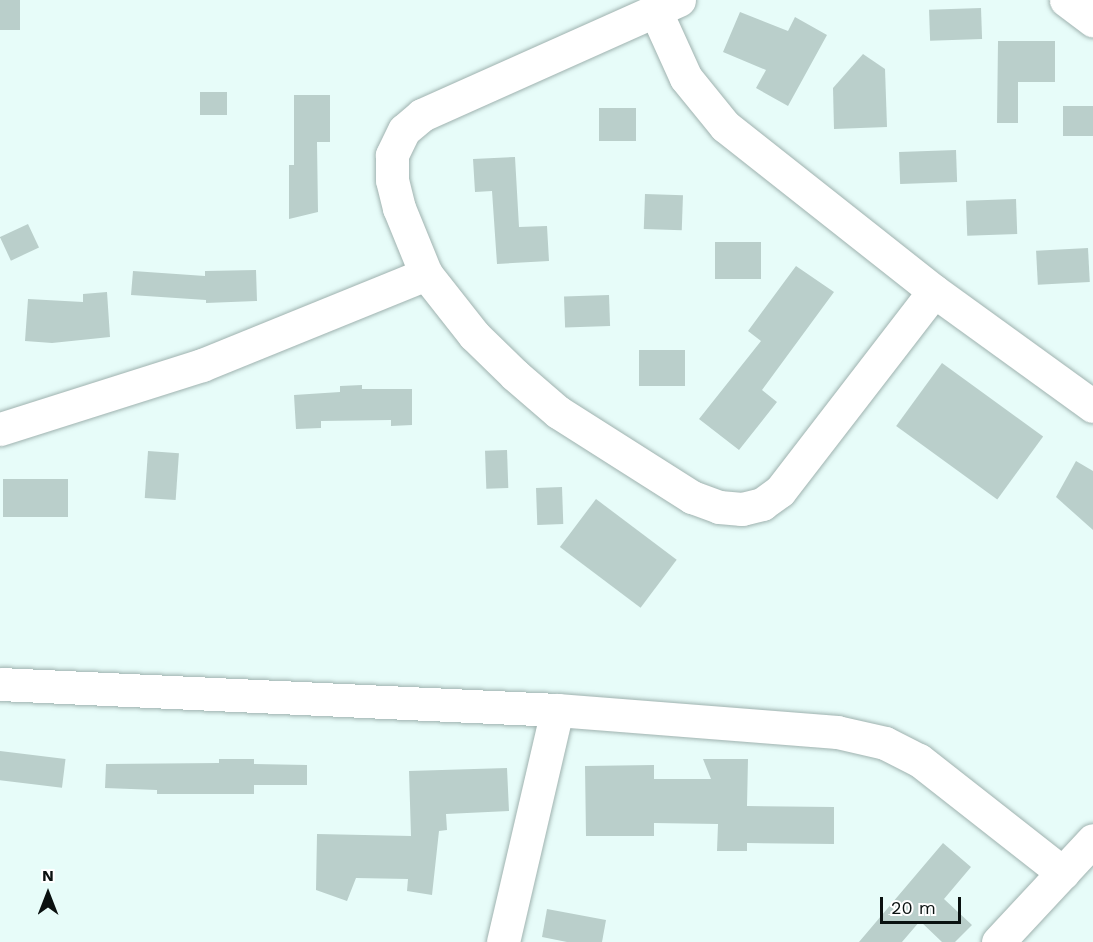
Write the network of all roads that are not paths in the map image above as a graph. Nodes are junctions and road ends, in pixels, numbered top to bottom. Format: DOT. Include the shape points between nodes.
graph roads {
  1 [pos="1066,0"];
  2 [pos="667,6"];
  3 [pos="1093,20"];
  4 [pos="426,274"];
  5 [pos="934,291"];
  6 [pos="1093,406"];
  7 [pos="0,429"];
  8 [pos="0,684"];
  9 [pos="557,711"];
  10 [pos="1093,840"];
  11 [pos="1063,873"];
  12 [pos="503,942"];
  13 [pos="998,942"];
  1 -- 3 [label="street"];
  2 -- 4 [label="street" via="422,115 404,130 392,155 392,180"];
  2 -- 5 [label="street" via="686,78 725,126"];
  4 -- 5 [label="street" via="474,335 558,412 692,497 718,507 742,509 762,504 780,491"];
  4 -- 7 [label="street" via="202,365"];
  5 -- 6 [label="street"];
  8 -- 9 [label="street"];
  9 -- 11 [label="street" via="837,732 885,743 919,760"];
  9 -- 12 [label="street"];
  10 -- 11 [label="street"];
  11 -- 13 [label="street"];
}
